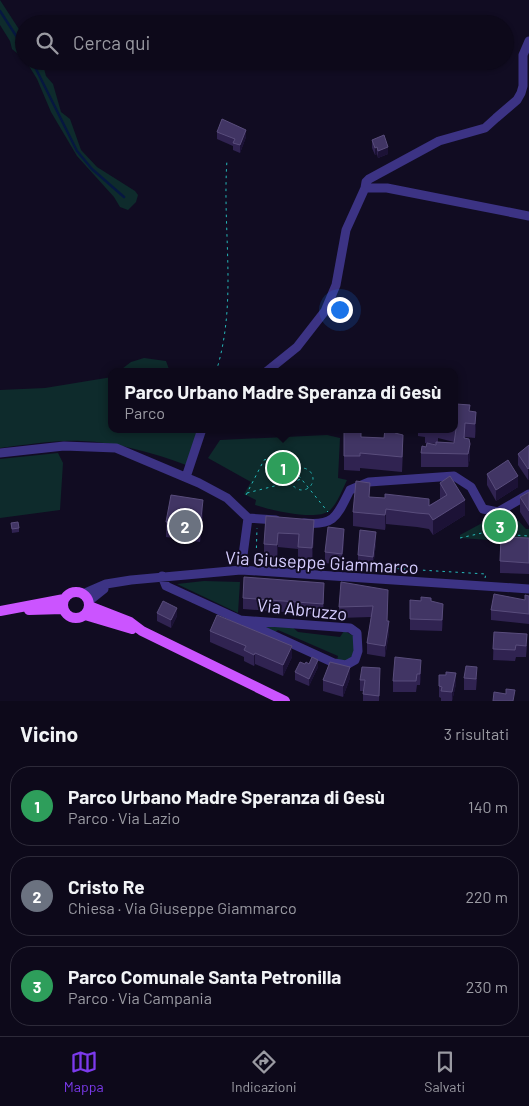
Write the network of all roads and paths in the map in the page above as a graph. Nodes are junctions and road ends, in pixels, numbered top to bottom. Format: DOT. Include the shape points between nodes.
graph roads {
  1 [pos="529,41"];
  2 [pos="227,160"];
  3 [pos="365,188"];
  4 [pos="529,216"];
  5 [pos="217,368"];
  6 [pos="271,368"];
  7 [pos="201,433"];
  8 [pos="0,453"];
  9 [pos="295,470"];
  10 [pos="186,477"];
  11 [pos="302,479"];
  12 [pos="291,482"];
  13 [pos="309,488"];
  14 [pos="529,494"];
  15 [pos="491,510"];
  16 [pos="328,513"];
  17 [pos="248,518"];
  18 [pos="259,525"];
  19 [pos="508,534"];
  20 [pos="529,536"];
  21 [pos="460,538"];
  22 [pos="258,564"];
  23 [pos="241,570"];
  24 [pos="386,574"];
  25 [pos="162,576"];
  26 [pos="485,579"];
  27 [pos="529,589"];
  28 [pos="63,604"];
  29 [pos="86,604"];
  30 [pos="4,610"];
  31 [pos="239,620"];
  32 [pos="285,701"];
  1 -- 3 [label="street" via="523,55 523,86 517,100 484,128 439,141 369,179"];
  2 -- 5 [label="path" via="229,256 226,334"];
  3 -- 4 [label="street" via="387,188"];
  3 -- 6 [label="street" via="346,230 336,285 325,311 297,347"];
  7 -- 10 [label="street"];
  8 -- 10 [label="street" via="64,446 116,448"];
  9 -- 11 [label="path"];
  9 -- 12 [label="path"];
  9 -- 12 [label="path" via="282,455 264,460 246,494"];
  9 -- 13 [label="path" via="309,471 313,477"];
  10 -- 17 [label="street" via="227,498"];
  11 -- 12 [label="path"];
  11 -- 13 [label="path"];
  12 -- 13 [label="path" via="298,490"];
  13 -- 16 [label="path"];
  14 -- 15 [label="street" via="498,512"];
  15 -- 17 [label="street" via="483,509 471,487 454,476 369,482 350,490 337,516 322,525"];
  15 -- 19 [label="path"];
  17 -- 23 [label="street"];
  18 -- 22 [label="path"];
  19 -- 20 [label="path"];
  19 -- 21 [label="path" via="482,532"];
  23 -- 25 [label="street, Via Giuseppe Giammarco"];
  23 -- 27 [label="street, Via Giuseppe Giammarco"];
  24 -- 26 [label="path" via="387,568 397,568 486,574"];
  25 -- 29 [label="street, Via Giuseppe Giammarco" via="113,584"];
  25 -- 31 [label="street, Via Abruzzo" via="166,586"];
  28 -- 29 [label="main road" via="70,593 77,592"];
  28 -- 29 [label="main road" via="70,617 75,618"];
  28 -- 30 [label="main road"];
  29 -- 32 [label="main road" via="130,622 142,631"];
  31 -- 31 [label="street, Via Abruzzo" via="334,663 346,665 354,660 358,651 357,633 350,628"];
}
